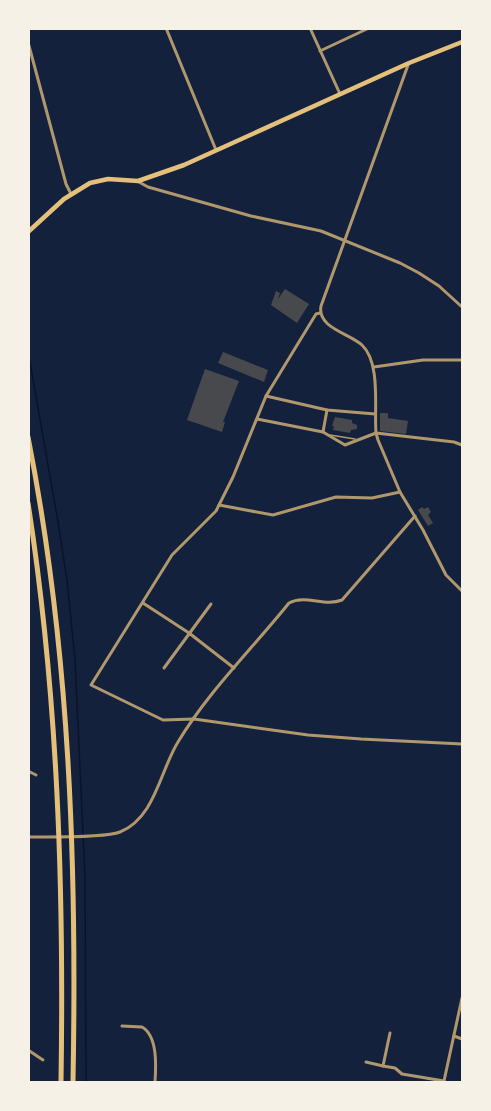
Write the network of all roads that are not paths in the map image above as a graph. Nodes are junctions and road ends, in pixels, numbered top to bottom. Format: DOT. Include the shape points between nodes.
graph roads {
  1 [pos="166,28"];
  2 [pos="309,28"];
  3 [pos="369,28"];
  4 [pos="28,42"];
  5 [pos="462,42"];
  6 [pos="320,51"];
  7 [pos="409,63"];
  8 [pos="340,94"];
  9 [pos="216,150"];
  10 [pos="138,181"];
  11 [pos="70,194"];
  12 [pos="28,232"];
  13 [pos="345,241"];
  14 [pos="462,307"];
  15 [pos="320,313"];
  16 [pos="462,360"];
  17 [pos="374,368"];
  18 [pos="266,396"];
  19 [pos="327,410"];
  20 [pos="375,414"];
  21 [pos="257,419"];
  22 [pos="324,433"];
  23 [pos="376,433"];
  24 [pos="28,436"];
  25 [pos="359,440"];
  26 [pos="462,445"];
  27 [pos="400,492"];
  28 [pos="28,504"];
  29 [pos="219,505"];
  30 [pos="415,516"];
  31 [pos="462,591"];
  32 [pos="143,603"];
  33 [pos="211,604"];
  34 [pos="189,633"];
  35 [pos="164,668"];
  36 [pos="234,669"];
  37 [pos="194,719"];
  38 [pos="462,744"];
  39 [pos="28,771"];
  40 [pos="36,775"];
  41 [pos="28,837"];
  42 [pos="462,998"];
  43 [pos="122,1026"];
  44 [pos="390,1033"];
  45 [pos="454,1036"];
  46 [pos="462,1039"];
  47 [pos="28,1050"];
  48 [pos="43,1060"];
  49 [pos="366,1062"];
  50 [pos="383,1066"];
  51 [pos="444,1082"];
  52 [pos="61,1083"];
  53 [pos="73,1083"];
  54 [pos="154,1083"];
  1 -- 9 [label="street"];
  2 -- 6 [label="street"];
  3 -- 6 [label="street"];
  4 -- 11 [label="street"];
  5 -- 7 [label="main road"];
  6 -- 8 [label="street"];
  7 -- 8 [label="main road"];
  7 -- 13 [label="street"];
  8 -- 9 [label="main road"];
  9 -- 10 [label="main road"];
  10 -- 11 [label="main road" via="98,180"];
  10 -- 13 [label="street"];
  11 -- 12 [label="main road"];
  13 -- 14 [label="street" via="419,273"];
  13 -- 15 [label="street"];
  15 -- 17 [label="street" via="326,322 362,346"];
  15 -- 18 [label="street"];
  16 -- 17 [label="street" via="423,360"];
  17 -- 20 [label="street"];
  18 -- 19 [label="street"];
  18 -- 21 [label="street"];
  19 -- 20 [label="street"];
  19 -- 22 [label="street"];
  20 -- 23 [label="street"];
  21 -- 22 [label="street"];
  21 -- 29 [label="street"];
  22 -- 25 [label="lane"];
  22 -- 25 [label="street" via="345,445"];
  23 -- 25 [label="street"];
  23 -- 26 [label="street"];
  23 -- 27 [label="street"];
  24 -- 53 [label="highway" via="51,572 65,703 73,855"];
  27 -- 29 [label="street" via="372,498 336,497 273,515"];
  27 -- 30 [label="street"];
  28 -- 52 [label="highway" via="48,654 57,781"];
  29 -- 32 [label="street" via="172,555"];
  30 -- 31 [label="street" via="447,575"];
  30 -- 36 [label="street" via="342,600 333,604 291,602"];
  32 -- 34 [label="street"];
  32 -- 37 [label="street" via="91,685 164,720"];
  33 -- 34 [label="street"];
  34 -- 35 [label="street"];
  34 -- 36 [label="street"];
  36 -- 37 [label="street"];
  37 -- 38 [label="street" via="318,736"];
  37 -- 41 [label="street" via="177,743 150,803 137,821 119,832"];
  39 -- 40 [label="street"];
  42 -- 45 [label="street"];
  43 -- 54 [label="street" via="142,1027 151,1036 156,1067"];
  44 -- 50 [label="street"];
  45 -- 46 [label="street"];
  45 -- 51 [label="street"];
  47 -- 48 [label="street"];
  49 -- 50 [label="street"];
  50 -- 51 [label="street"];
}
